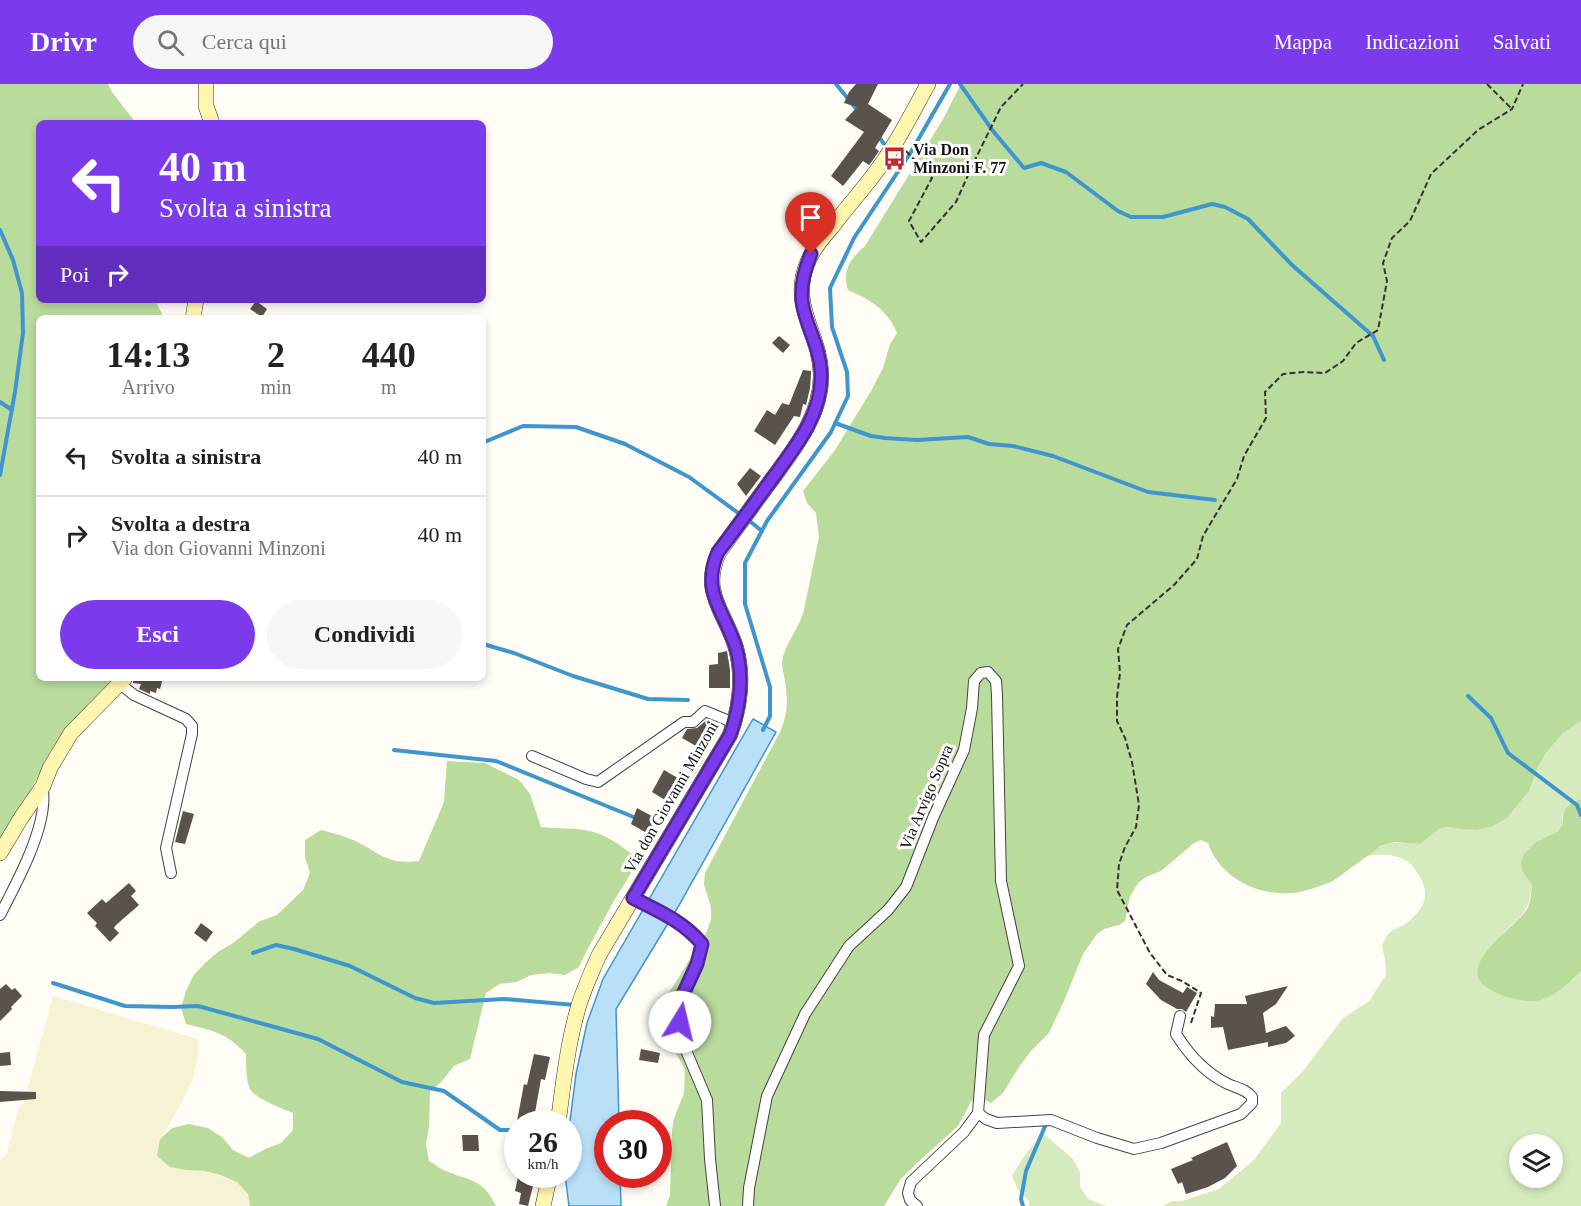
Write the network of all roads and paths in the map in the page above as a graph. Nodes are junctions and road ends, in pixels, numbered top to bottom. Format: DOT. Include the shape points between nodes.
graph roads {
  1 [pos="206,84"];
  2 [pos="928,84"];
  3 [pos="1023,84"];
  4 [pos="1486,84"];
  5 [pos="1523,84"];
  6 [pos="1512,109"];
  7 [pos="211,120"];
  8 [pos="897,141"];
  9 [pos="123,681"];
  10 [pos="734,723"];
  11 [pos="532,756"];
  12 [pos="43,786"];
  13 [pos="0,853"];
  14 [pos="171,873"];
  15 [pos="636,900"];
  16 [pos="0,915"];
  17 [pos="1180,1016"];
  18 [pos="1183,1045"];
  19 [pos="560,1110"];
  20 [pos="978,1113"];
  21 [pos="547,1188"];
  22 [pos="543,1206"];
  23 [pos="716,1206"];
  24 [pos="748,1206"];
  25 [pos="917,1206"];
  1 -- 7 [label="main road"];
  2 -- 8 [label="main road, Via don Giovanni Minzoni"];
  3 -- 8 [label="path" via="1001,107 956,202 921,242 909,221 932,178"];
  4 -- 6 [label="path"];
  5 -- 6 [label="path"];
  6 -- 18 [label="path" via="1478,130 1431,174 1410,221 1392,238 1383,262 1387,281 1378,330 1325,373 1283,375 1265,392 1266,418 1244,456 1237,479 1203,536 1197,559 1174,585 1127,625 1118,649 1117,721 1132,762 1139,805 1136,827 1119,864 1117,890 1161,968 1201,993"];
  8 -- 10 [label="main road, Via don Giovanni Minzoni" via="811,254 803,277 802,298 819,354 820,393 815,411 794,449 714,561 712,590 737,651 740,669"];
  9 -- 12 [label="main road" via="71,733"];
  9 -- 14 [label="street" via="134,695 186,719 192,726 166,848"];
  10 -- 11 [label="street" via="705,711 598,782"];
  10 -- 15 [label="main road, Via don Giovanni Minzoni"];
  12 -- 13 [label="main road"];
  12 -- 16 [label="street" via="38,832"];
  15 -- 19 [label="main road, Via don Giovanni Minzoni" via="599,955 585,986"];
  15 -- 23 [label="street" via="681,923 702,944 679,1003 680,1022 682,1041 707,1100"];
  17 -- 18 [label="street" via="1176,1034"];
  18 -- 20 [label="street" via="1205,1069 1247,1091 1252,1097 1248,1108 1161,1143 1134,1149 1051,1120 997,1123"];
  20 -- 24 [label="street, Via Arvigo Sopra" via="984,1035 1019,966 1001,881 997,695 996,681 988,672 974,681 964,750 906,887 888,910 849,946 805,1014 767,1096"];
  20 -- 25 [label="street" via="964,1132 911,1182 908,1193"];
  21 -- 22 [label="main road"];
}
